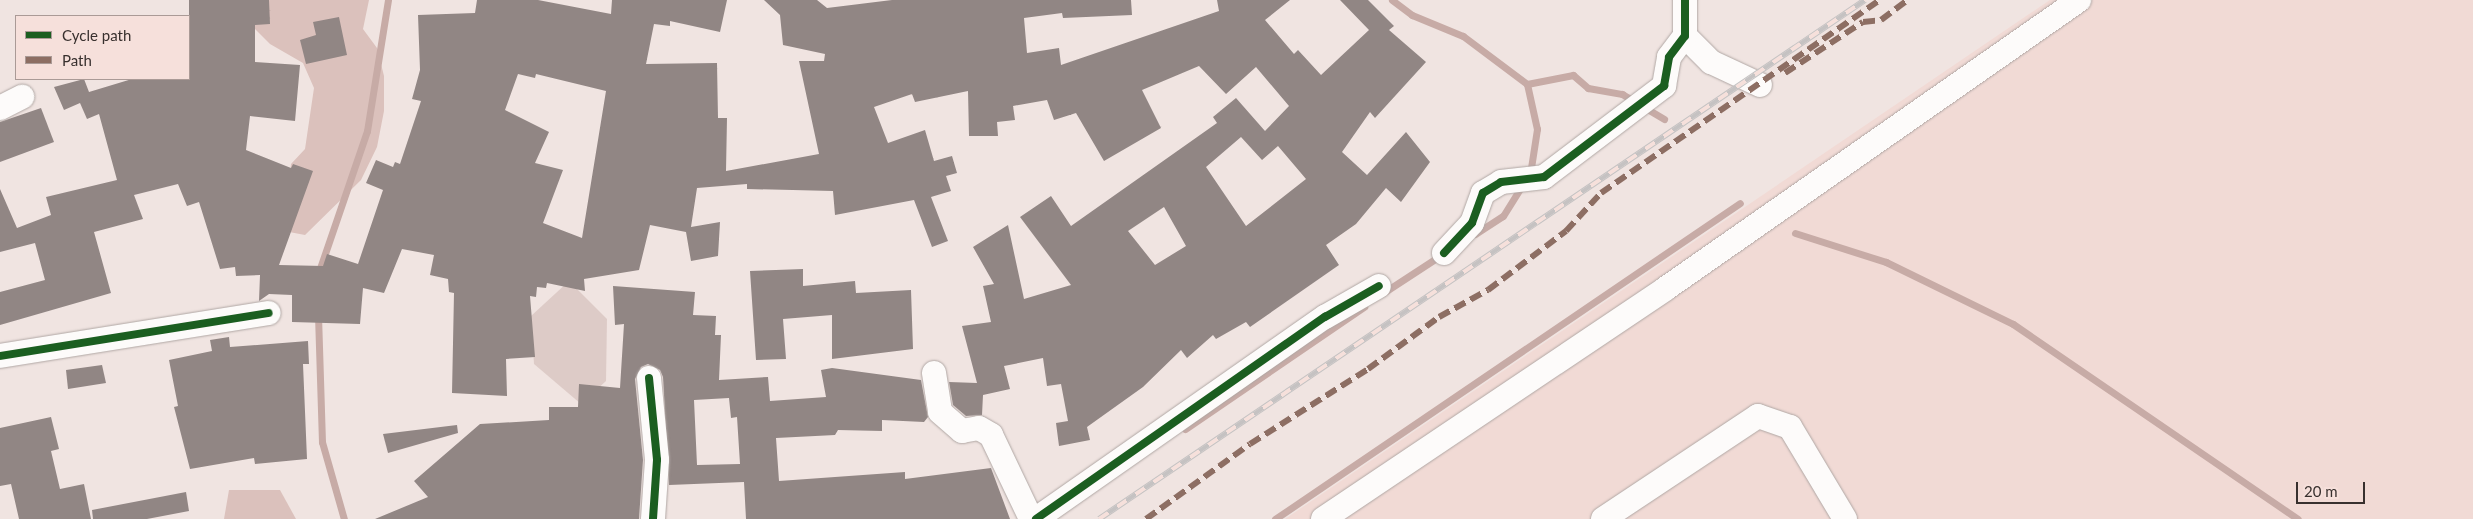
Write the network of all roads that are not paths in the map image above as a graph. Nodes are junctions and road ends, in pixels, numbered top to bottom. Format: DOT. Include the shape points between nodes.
graph roads {
  1 [pos="1685,0"];
  2 [pos="2079,0"];
  3 [pos="1685,36"];
  4 [pos="1760,85"];
  5 [pos="22,97"];
  6 [pos="0,108"];
  7 [pos="1444,253"];
  8 [pos="1379,286"];
  9 [pos="269,313"];
  10 [pos="0,356"];
  11 [pos="934,373"];
  12 [pos="649,378"];
  13 [pos="653,519"];
  14 [pos="1031,519"];
  15 [pos="1036,519"];
  16 [pos="1323,519"];
  17 [pos="1603,519"];
  18 [pos="1845,519"];
  1 -- 3 [label="street"];
  2 -- 16 [label="street" via="1665,289"];
  3 -- 4 [label="street" via="1711,62"];
  3 -- 7 [label="street" via="1670,57 1664,86 1544,177 1502,182 1483,193 1472,223"];
  5 -- 6 [label="street"];
  8 -- 15 [label="street" via="1325,317"];
  9 -- 10 [label="street"];
  11 -- 14 [label="street" via="940,412 962,430 979,428 991,435"];
  12 -- 13 [label="street" via="657,460"];
  17 -- 18 [label="street" via="1758,416 1790,428"];
}
